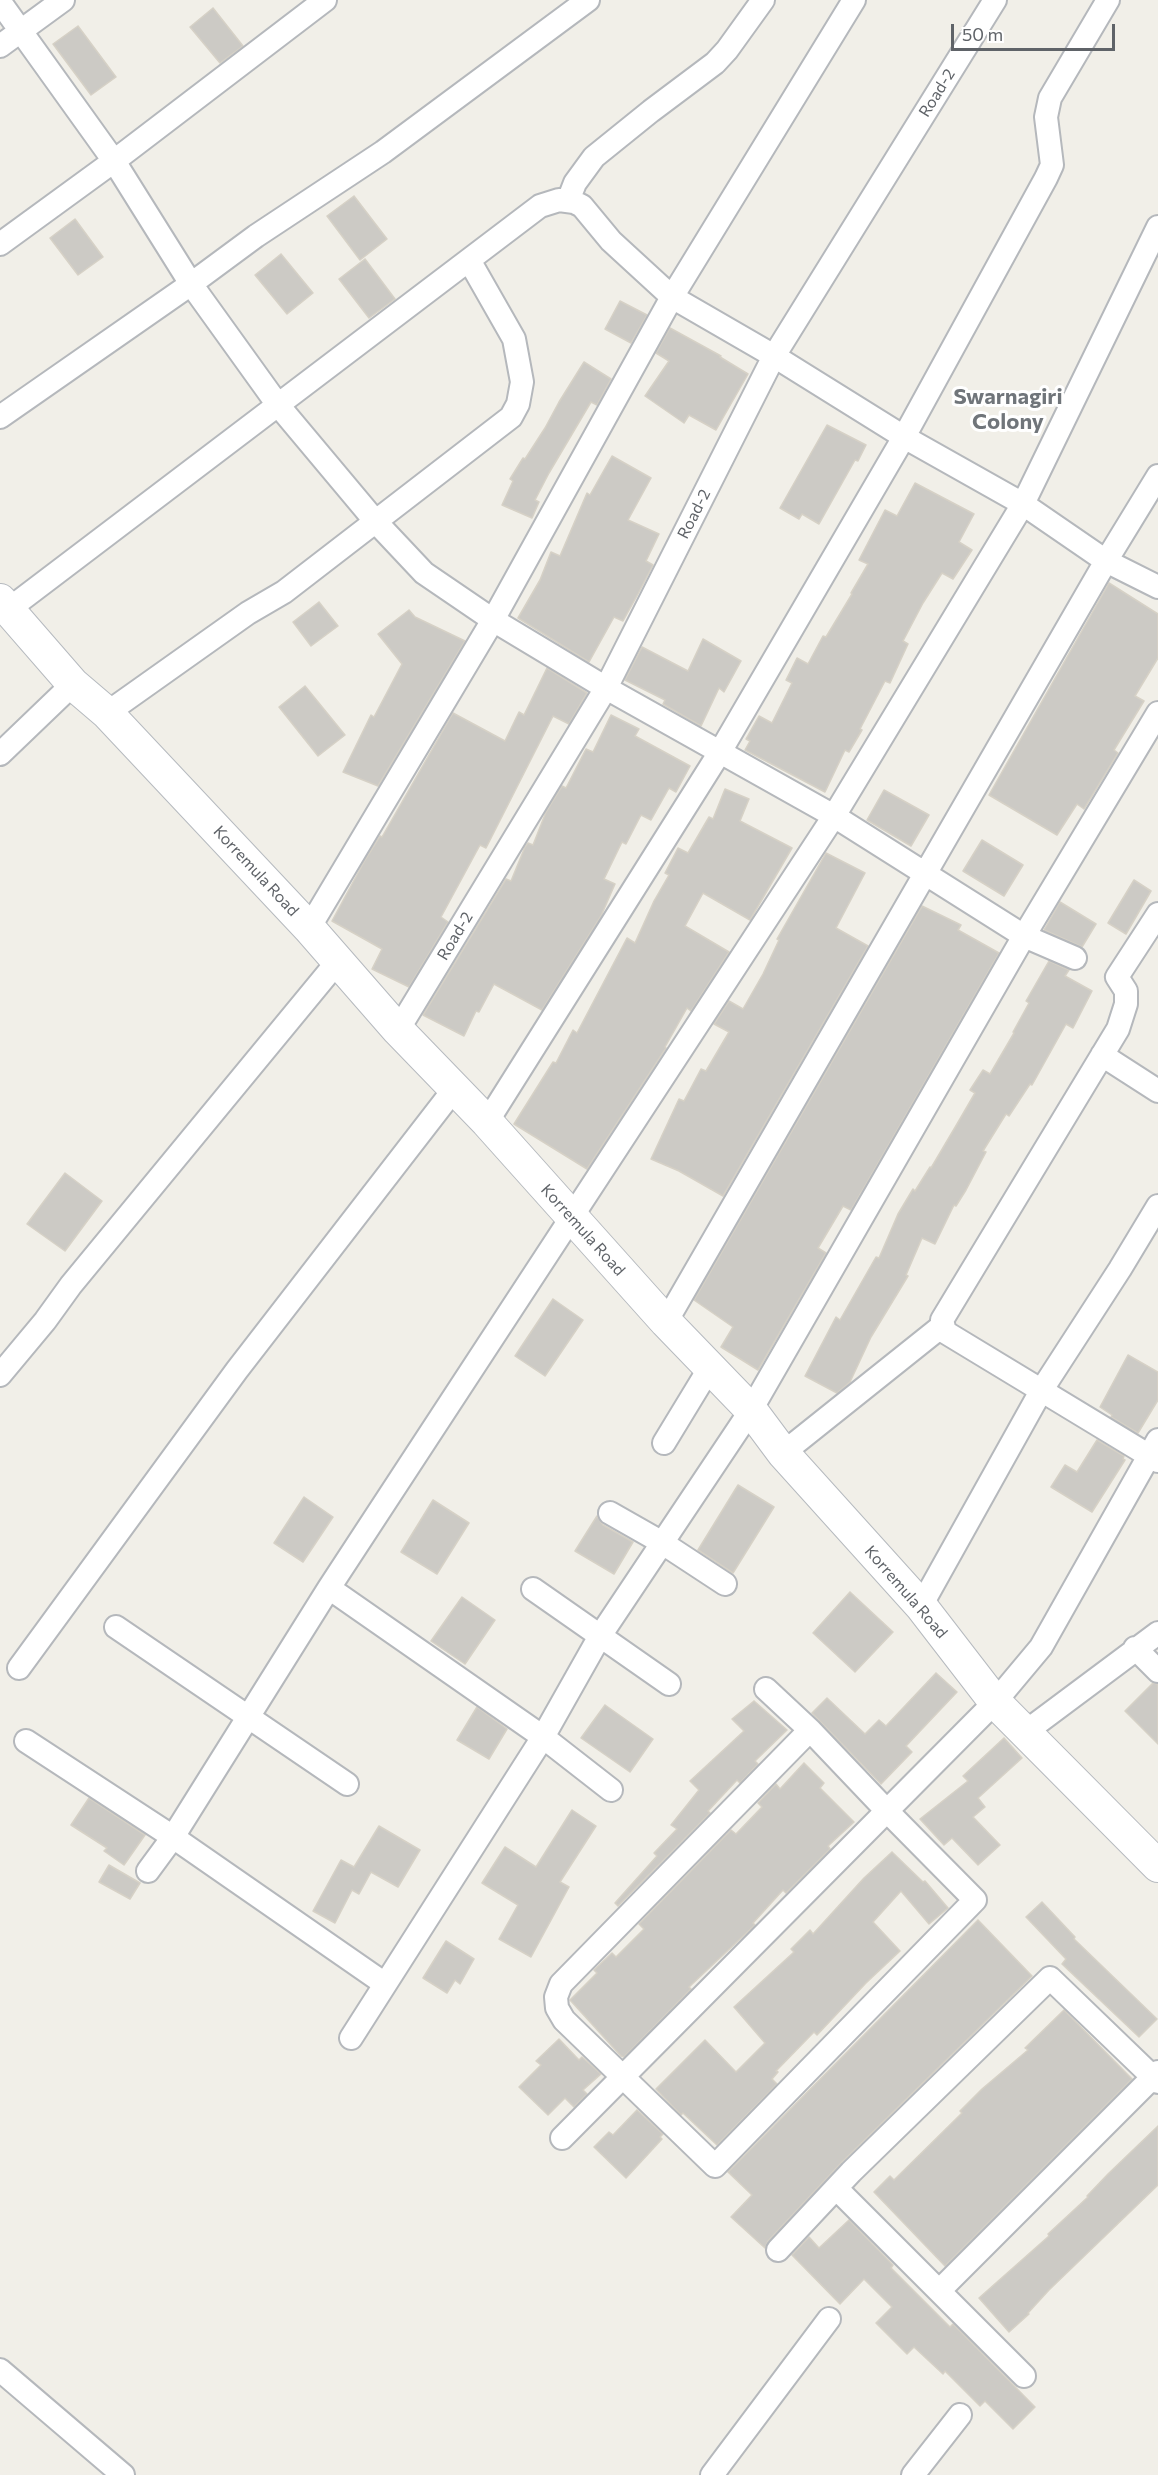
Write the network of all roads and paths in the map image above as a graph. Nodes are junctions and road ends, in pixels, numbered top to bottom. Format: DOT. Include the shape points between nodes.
graph roads {
  1 [pos="63,0"];
  2 [pos="325,0"];
  3 [pos="588,0"];
  4 [pos="763,0"];
  5 [pos="854,0"];
  6 [pos="995,0"];
  7 [pos="1108,0"];
  8 [pos="0,2"];
  9 [pos="19,30"];
  10 [pos="0,46"];
  11 [pos="114,161"];
  12 [pos="568,201"];
  13 [pos="1158,227"];
  14 [pos="0,244"];
  15 [pos="469,260"];
  16 [pos="191,284"];
  17 [pos="672,297"];
  18 [pos="774,356"];
  19 [pos="278,405"];
  20 [pos="0,417"];
  21 [pos="904,437"];
  22 [pos="1158,476"];
  23 [pos="1023,504"];
  24 [pos="376,522"];
  25 [pos="1106,561"];
  26 [pos="1158,587"];
  27 [pos="4,605"];
  28 [pos="493,620"];
  29 [pos="73,684"];
  30 [pos="606,688"];
  31 [pos="107,713"];
  32 [pos="1158,713"];
  33 [pos="720,752"];
  34 [pos="0,754"];
  35 [pos="834,816"];
  36 [pos="926,873"];
  37 [pos="1158,914"];
  38 [pos="309,928"];
  39 [pos="1024,936"];
  40 [pos="1075,958"];
  41 [pos="338,961"];
  42 [pos="398,1030"];
  43 [pos="1102,1055"];
  44 [pos="455,1088"];
  45 [pos="1158,1091"];
  46 [pos="487,1122"];
  47 [pos="1158,1206"];
  48 [pos="573,1218"];
  49 [pos="666,1322"];
  50 [pos="942,1326"];
  51 [pos="709,1369"];
  52 [pos="0,1375"];
  53 [pos="1041,1391"];
  54 [pos="751,1410"];
  55 [pos="664,1443"];
  56 [pos="1155,1452"];
  57 [pos="783,1453"];
  58 [pos="610,1513"];
  59 [pos="661,1542"];
  60 [pos="725,1584"];
  61 [pos="329,1588"];
  62 [pos="533,1589"];
  63 [pos="921,1606"];
  64 [pos="116,1627"];
  65 [pos="1158,1633"];
  66 [pos="600,1636"];
  67 [pos="1136,1648"];
  68 [pos="19,1668"];
  69 [pos="1158,1671"];
  70 [pos="669,1684"];
  71 [pos="766,1689"];
  72 [pos="995,1702"];
  73 [pos="248,1717"];
  74 [pos="810,1731"];
  75 [pos="1024,1733"];
  76 [pos="543,1737"];
  77 [pos="26,1741"];
  78 [pos="347,1784"];
  79 [pos="611,1790"];
  80 [pos="887,1811"];
  81 [pos="173,1837"];
  82 [pos="1158,1866"];
  83 [pos="148,1870"];
  84 [pos="385,1984"];
  85 [pos="351,2038"];
  86 [pos="1156,2077"];
  87 [pos="623,2078"];
  88 [pos="562,2138"];
  89 [pos="836,2188"];
  90 [pos="778,2250"];
  91 [pos="940,2290"];
  92 [pos="829,2319"];
  93 [pos="0,2370"];
  94 [pos="1024,2376"];
  95 [pos="960,2415"];
  96 [pos="123,2475"];
  97 [pos="712,2475"];
  98 [pos="913,2475"];
  1 -- 9 [label="street"];
  2 -- 11 [label="street"];
  3 -- 16 [label="street" via="383,152"];
  4 -- 12 [label="street" via="715,63 594,157 575,183"];
  5 -- 17 [label="street"];
  6 -- 18 [label="street, Road-2"];
  7 -- 21 [label="street" via="1050,98 1046,117 1052,165 1046,178"];
  8 -- 9 [label="street"];
  9 -- 10 [label="street"];
  9 -- 11 [label="street"];
  11 -- 14 [label="street"];
  11 -- 16 [label="street"];
  12 -- 15 [label="street" via="540,206"];
  12 -- 17 [label="street" via="582,206 611,241"];
  13 -- 23 [label="street"];
  15 -- 19 [label="street"];
  15 -- 24 [label="street" via="514,339 522,382 518,404 511,417"];
  16 -- 19 [label="street"];
  16 -- 20 [label="street"];
  17 -- 18 [label="street"];
  17 -- 28 [label="street"];
  18 -- 21 [label="street"];
  18 -- 30 [label="street, Road-2"];
  19 -- 24 [label="street"];
  19 -- 27 [label="street"];
  21 -- 23 [label="street"];
  21 -- 33 [label="street"];
  22 -- 25 [label="street"];
  23 -- 25 [label="street"];
  23 -- 35 [label="street"];
  24 -- 28 [label="street" via="424,573"];
  24 -- 31 [label="street" via="284,592"];
  25 -- 26 [label="street"];
  25 -- 36 [label="street"];
  27 -- 29 [label="street, Korremula Road"];
  28 -- 30 [label="street"];
  28 -- 38 [label="street"];
  29 -- 31 [label="street, Korremula Road"];
  29 -- 34 [label="street"];
  30 -- 33 [label="street"];
  30 -- 42 [label="street, Road-2"];
  31 -- 38 [label="street, Korremula Road"];
  32 -- 39 [label="street"];
  33 -- 35 [label="street"];
  33 -- 46 [label="street"];
  35 -- 36 [label="street"];
  35 -- 48 [label="street"];
  36 -- 39 [label="street"];
  36 -- 49 [label="street"];
  37 -- 43 [label="street" via="1117,977 1126,991 1126,1004 1118,1029"];
  38 -- 41 [label="street, Korremula Road"];
  39 -- 40 [label="street"];
  39 -- 54 [label="street"];
  41 -- 42 [label="street, Korremula Road"];
  41 -- 52 [label="street"];
  42 -- 44 [label="street, Korremula Road"];
  43 -- 45 [label="street"];
  43 -- 50 [label="street" via="943,1315"];
  44 -- 46 [label="street, Korremula Road"];
  44 -- 68 [label="street" via="237,1370"];
  46 -- 48 [label="street, Korremula Road"];
  47 -- 53 [label="street"];
  48 -- 49 [label="street, Korremula Road"];
  48 -- 61 [label="street"];
  49 -- 51 [label="street, Korremula Road"];
  50 -- 53 [label="street" via="945,1332"];
  50 -- 57 [label="street"];
  51 -- 54 [label="street, Korremula Road"];
  51 -- 55 [label="street"];
  53 -- 56 [label="street"];
  53 -- 63 [label="street"];
  54 -- 57 [label="street, Korremula Road"];
  54 -- 59 [label="street"];
  56 -- 72 [label="street" via="1041,1647"];
  57 -- 63 [label="street, Korremula Road"];
  58 -- 59 [label="street"];
  59 -- 60 [label="street"];
  59 -- 66 [label="street"];
  61 -- 73 [label="street"];
  61 -- 76 [label="street"];
  62 -- 66 [label="street"];
  63 -- 72 [label="street, Korremula Road"];
  64 -- 73 [label="street"];
  65 -- 67 [label="street"];
  66 -- 70 [label="street"];
  66 -- 76 [label="street"];
  67 -- 69 [label="street"];
  67 -- 75 [label="street"];
  71 -- 74 [label="street"];
  72 -- 75 [label="street, Korremula Road"];
  72 -- 80 [label="street"];
  73 -- 78 [label="street"];
  73 -- 81 [label="street"];
  74 -- 80 [label="street"];
  74 -- 87 [label="street" via="561,1984 556,1997 564,2020"];
  75 -- 82 [label="street, Korremula Road"];
  76 -- 79 [label="street"];
  76 -- 84 [label="street"];
  77 -- 81 [label="street"];
  80 -- 87 [label="street"];
  80 -- 87 [label="street" via="975,1900 715,2166"];
  81 -- 83 [label="street"];
  81 -- 84 [label="street"];
  84 -- 85 [label="street"];
  86 -- 89 [label="street" via="1050,1978"];
  86 -- 91 [label="street"];
  87 -- 88 [label="street"];
  89 -- 90 [label="street"];
  89 -- 91 [label="street"];
  91 -- 94 [label="street"];
  92 -- 97 [label="street"];
  93 -- 96 [label="street"];
  95 -- 98 [label="street"];
}
